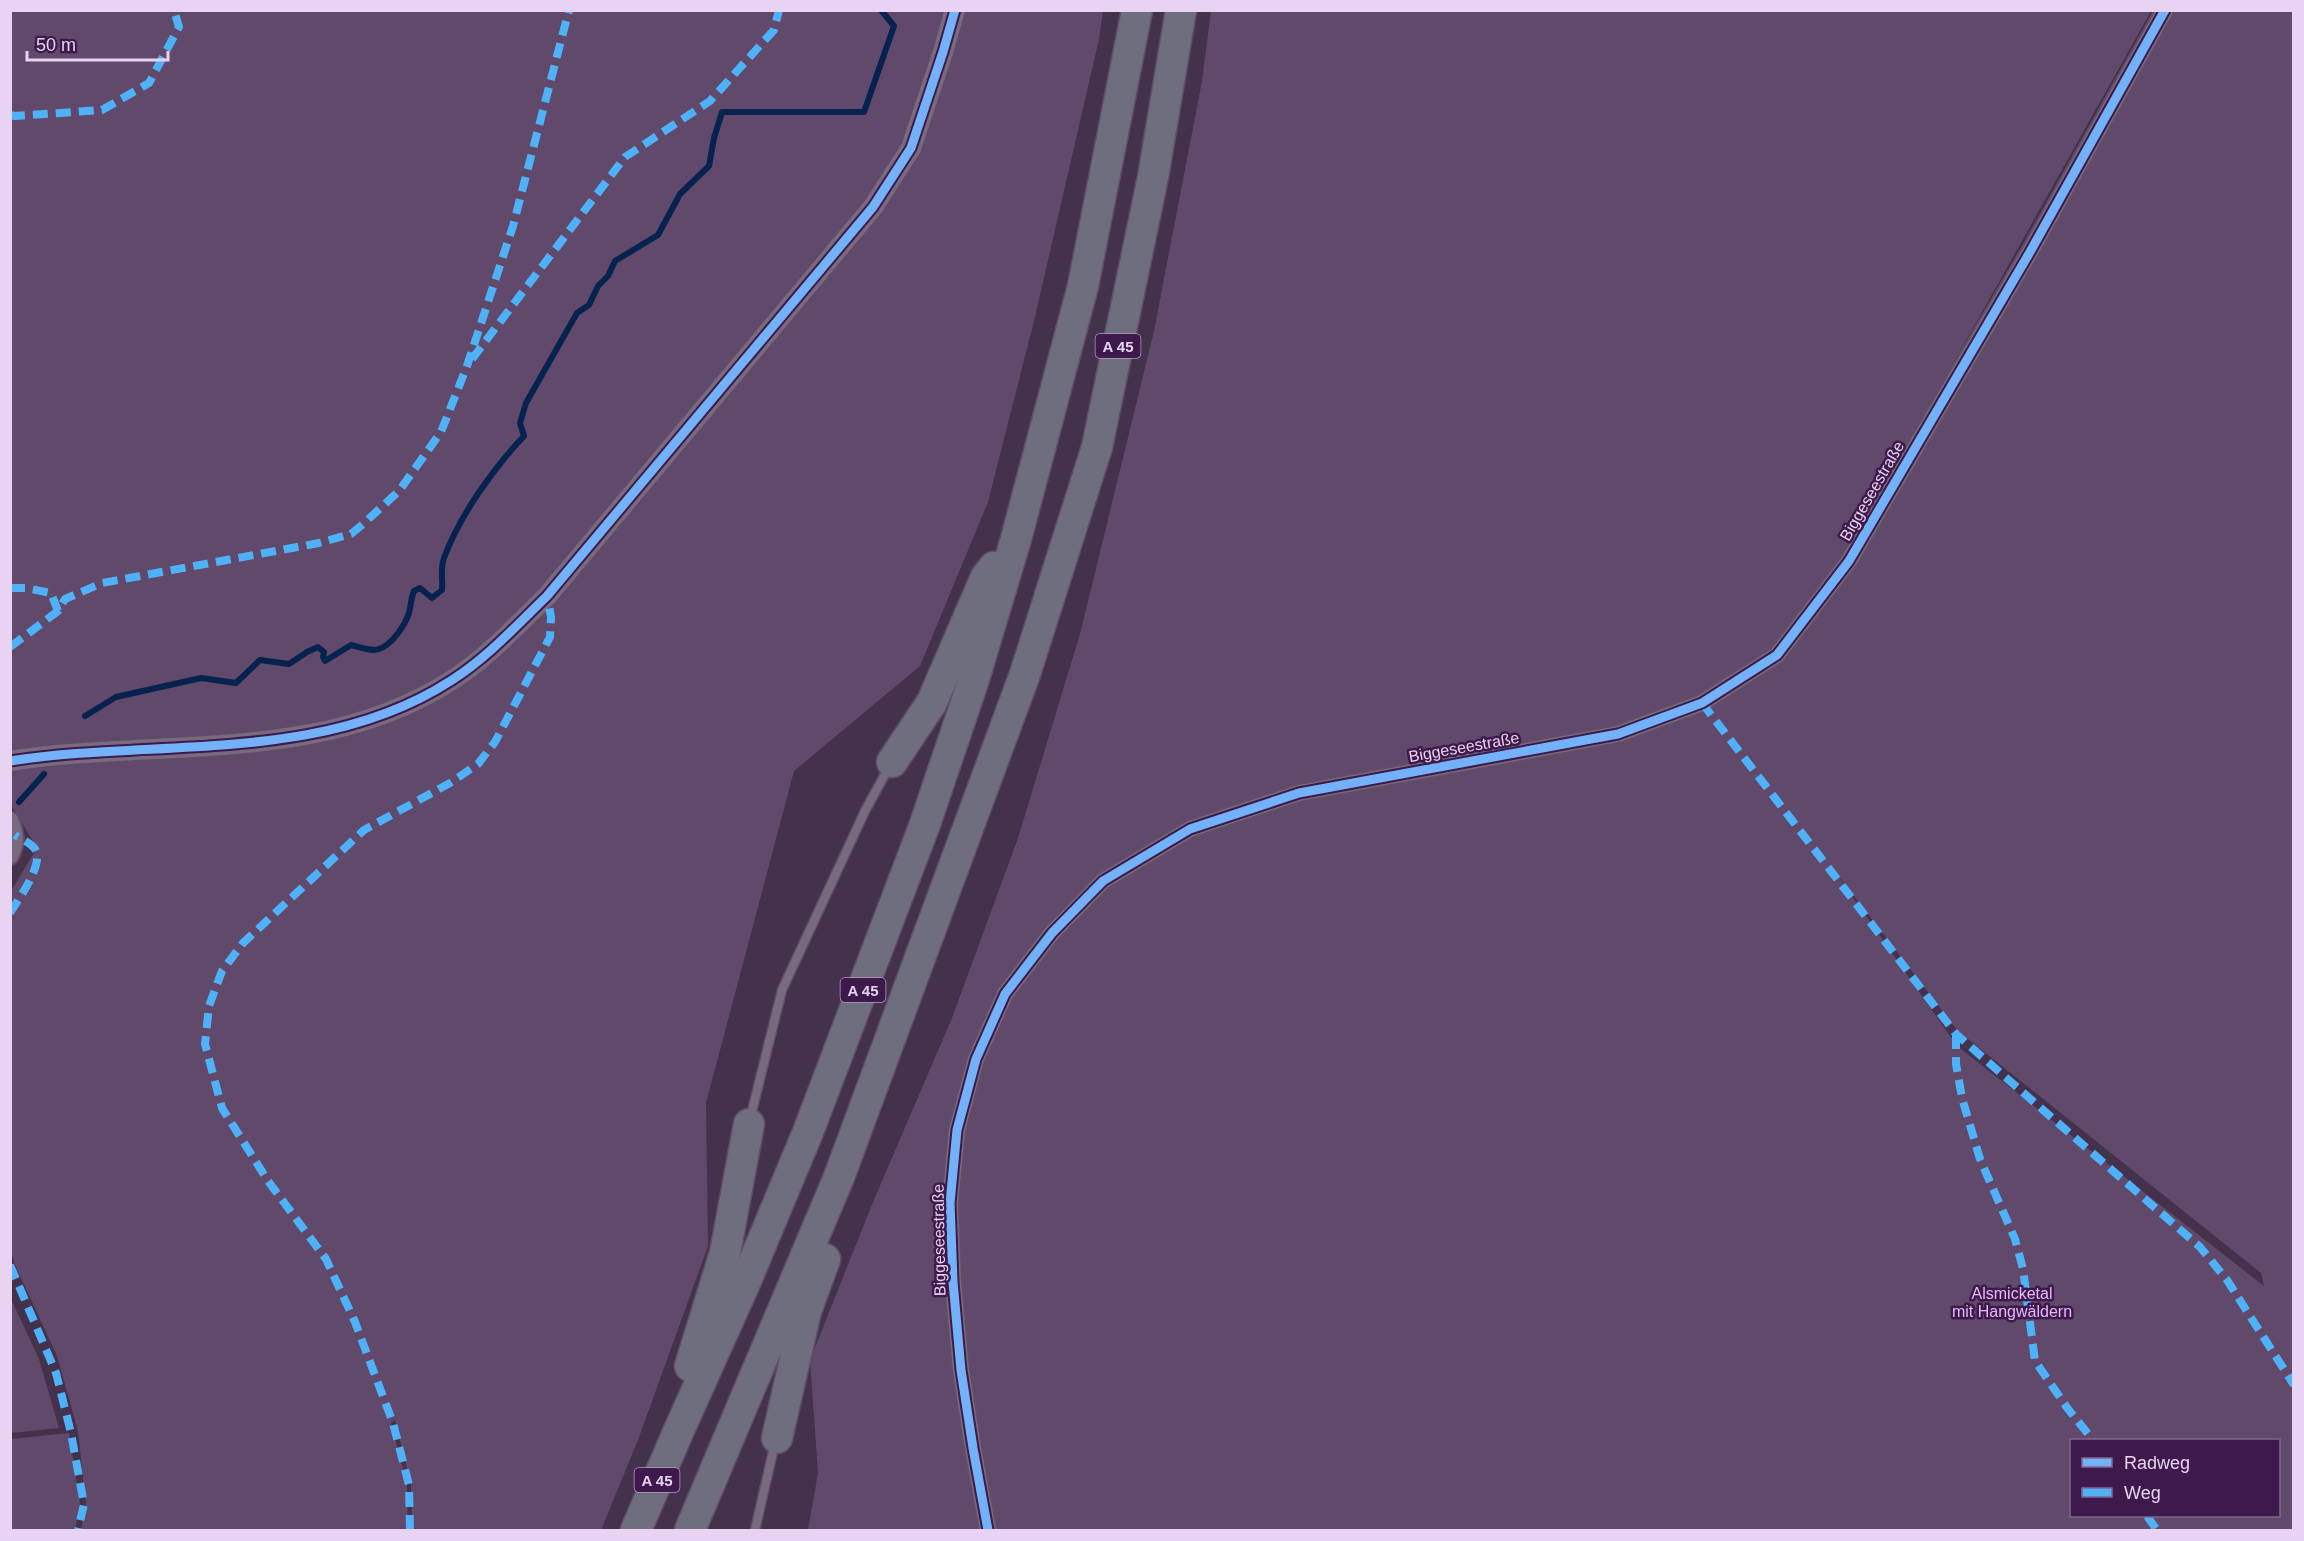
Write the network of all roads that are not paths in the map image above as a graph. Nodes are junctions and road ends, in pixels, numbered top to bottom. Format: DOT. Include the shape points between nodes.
graph roads {
  1 [pos="955,10"];
  2 [pos="1137,10"];
  3 [pos="1180,10"];
  4 [pos="2165,10"];
  5 [pos="1016,539"];
  6 [pos="10,761"];
  7 [pos="892,762"];
  8 [pos="10,820"];
  9 [pos="10,856"];
  10 [pos="749,1124"];
  11 [pos="839,1177"];
  12 [pos="678,1430"];
  13 [pos="777,1438"];
  14 [pos="636,1530"];
  15 [pos="690,1530"];
  16 [pos="755,1530"];
  17 [pos="988,1530"];
  1 -- 6 [label="street" via="911,148 873,207 547,596 492,650 452,680 412,702 329,731 251,742 53,754"];
  2 -- 5 [label="highway, A 45" via="1083,286"];
  3 -- 11 [label="highway, A 45" via="1153,177 1097,447 1025,674"];
  4 -- 17 [label="street, Biggeseestraße" via="2030,252 1849,561 1777,655 1702,703 1617,734 1299,793 1190,829 1103,881 1052,933 1005,994 976,1059 957,1130 950,1203 953,1282 972,1448"];
  5 -- 7 [label="highway" via="986,577 932,702"];
  5 -- 12 [label="highway, A 45" via="966,702 872,968 750,1273"];
  7 -- 10 [label="lane" via="865,811 782,990"];
  8 -- 9 [label="street" via="15,847"];
  10 -- 12 [label="highway" via="725,1253 680,1397"];
  11 -- 13 [label="highway" via="829,1250 806,1311"];
  11 -- 15 [label="highway, A 45"];
  12 -- 14 [label="highway, A 45"];
  13 -- 16 [label="lane"];
}
